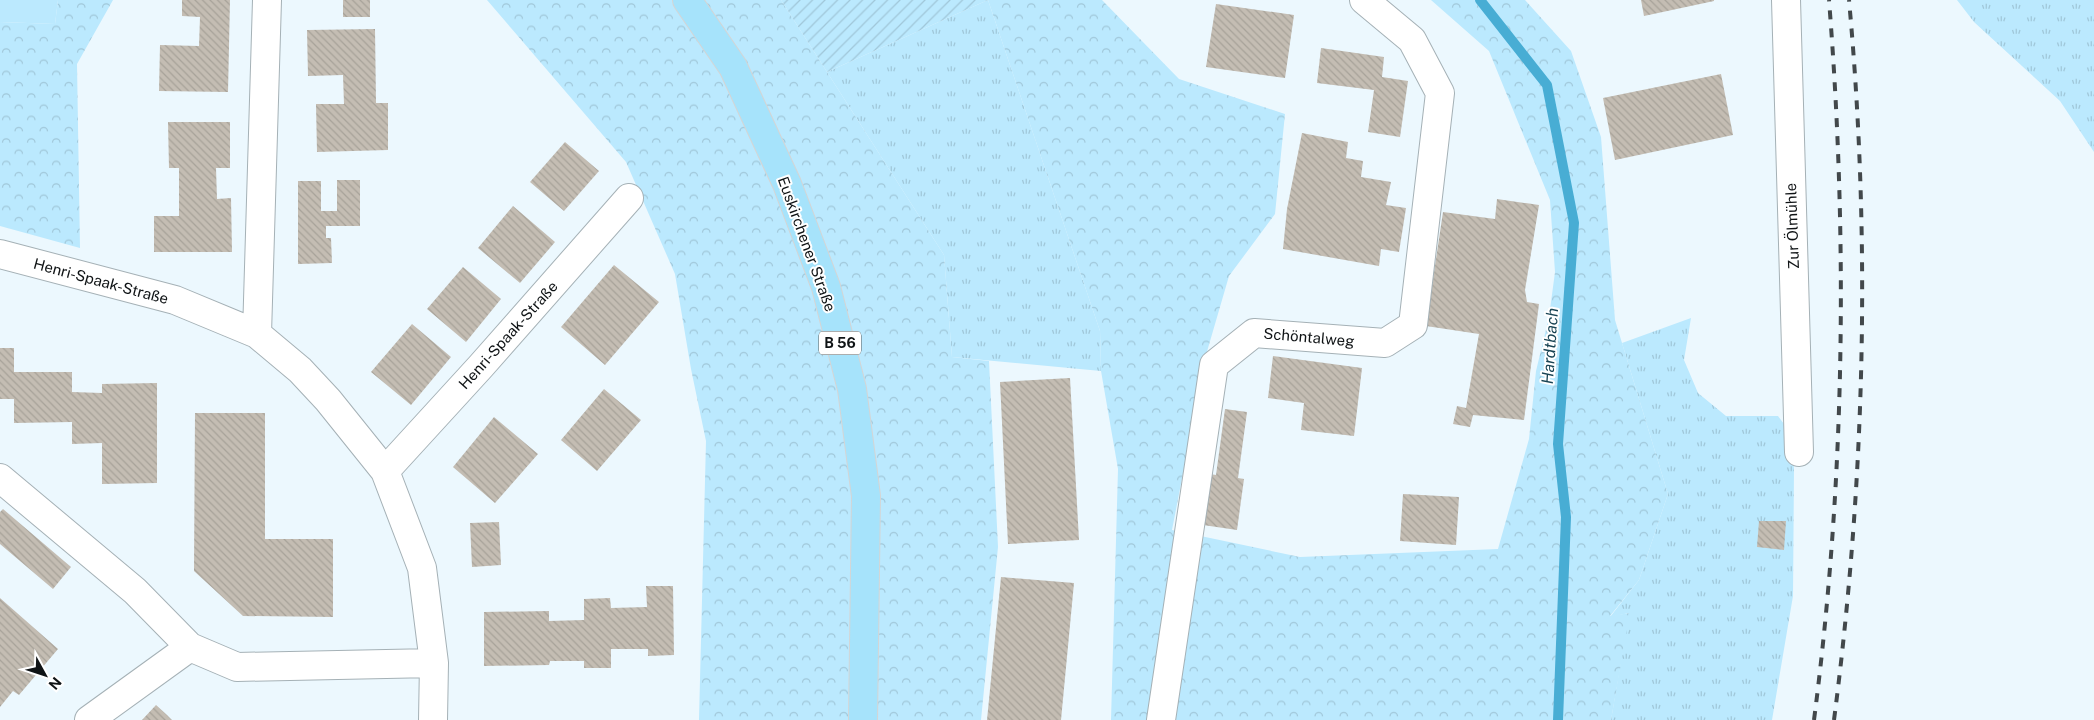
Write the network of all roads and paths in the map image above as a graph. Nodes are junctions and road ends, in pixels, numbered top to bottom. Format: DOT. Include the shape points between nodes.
graph roads {
  1 [pos="267,0"];
  2 [pos="687,0"];
  3 [pos="1364,0"];
  4 [pos="1786,0"];
  5 [pos="629,198"];
  6 [pos="0,254"];
  7 [pos="257,334"];
  8 [pos="1799,452"];
  9 [pos="385,471"];
  10 [pos="0,479"];
  11 [pos="190,646"];
  12 [pos="434,663"];
  13 [pos="89,720"];
  14 [pos="433,720"];
  15 [pos="863,720"];
  16 [pos="1161,720"];
  1 -- 7 [label="street"];
  2 -- 15 [label="main road, Euskirchener Straße / B 56" via="733,67 787,184 826,287 849,380 866,496"];
  3 -- 16 [label="street, Schöntalweg" via="1412,40 1440,93 1413,324 1385,343 1254,333 1214,365"];
  4 -- 8 [label="street, Zur Ölmühle"];
  5 -- 9 [label="street, Henri-Spaak-Straße"];
  6 -- 7 [label="street, Henri-Spaak-Straße" via="175,300"];
  7 -- 9 [label="street, Henri-Spaak-Straße" via="300,370"];
  9 -- 12 [label="street, Henri-Spaak-Straße" via="422,568"];
  10 -- 11 [label="street" via="135,591"];
  11 -- 12 [label="street" via="237,667"];
  11 -- 13 [label="street"];
  12 -- 14 [label="street, Henri-Spaak-Straße"];
}
